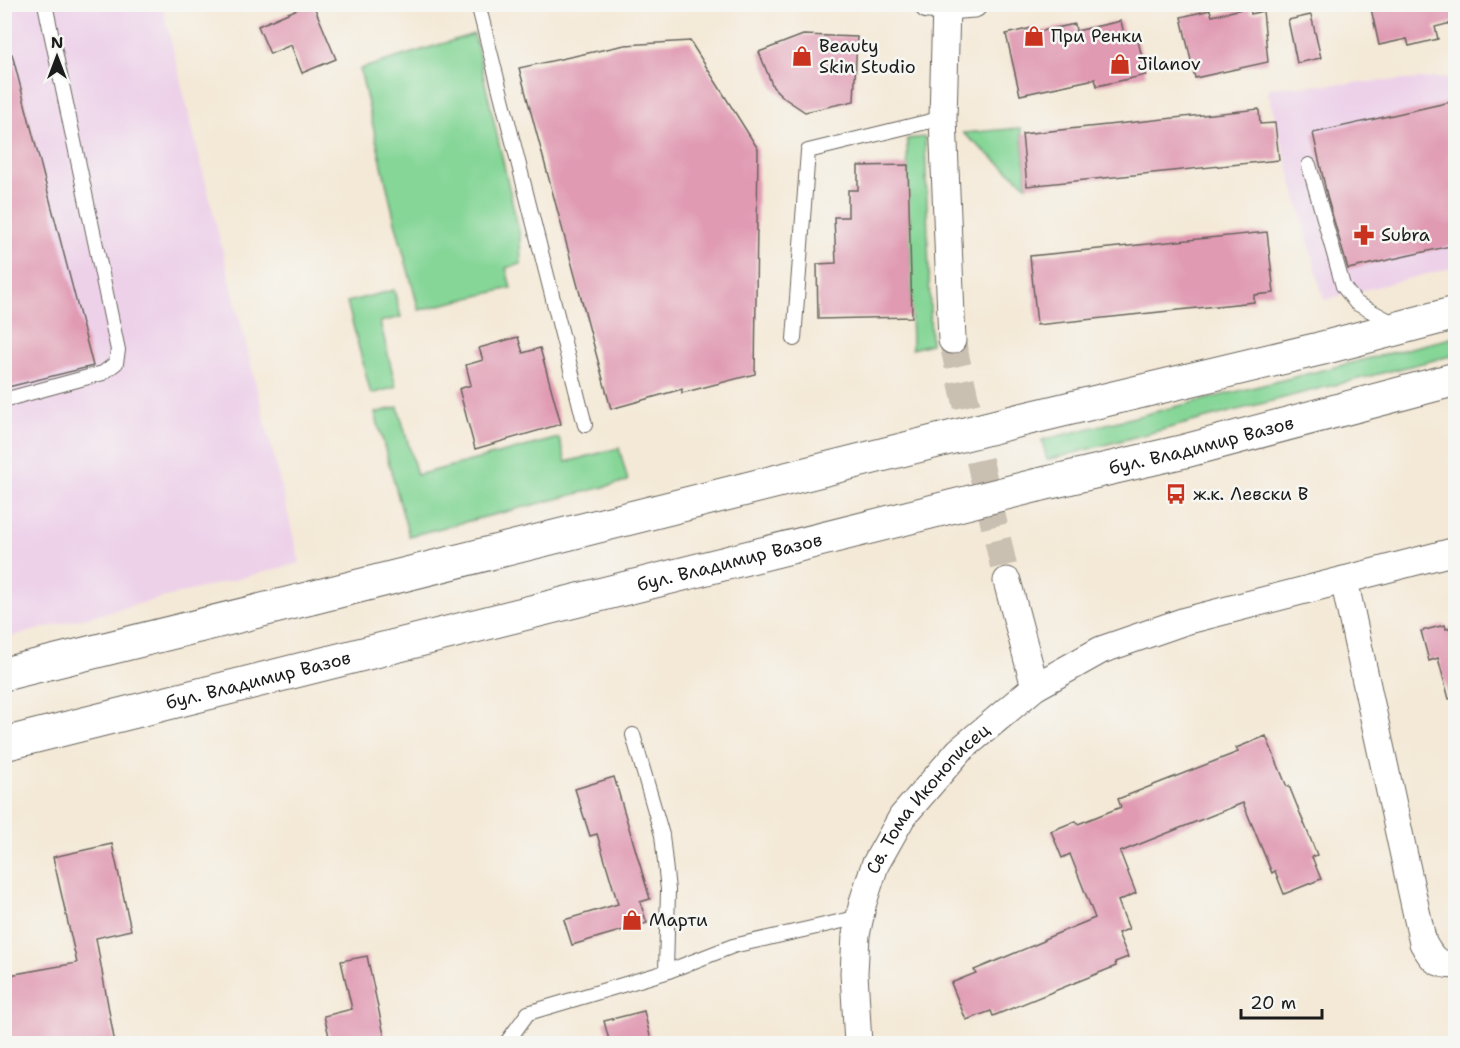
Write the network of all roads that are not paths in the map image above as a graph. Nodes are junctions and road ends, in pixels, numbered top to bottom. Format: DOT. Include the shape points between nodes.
graph roads {
  1 [pos="45,4"];
  2 [pos="478,4"];
  3 [pos="974,4"];
  4 [pos="936,5"];
  5 [pos="943,118"];
  6 [pos="1309,165"];
  7 [pos="1455,313"];
  8 [pos="1401,327"];
  9 [pos="794,339"];
  10 [pos="952,340"];
  11 [pos="1455,379"];
  12 [pos="4,400"];
  13 [pos="585,425"];
  14 [pos="1455,551"];
  15 [pos="1344,580"];
  16 [pos="1007,581"];
  17 [pos="4,674"];
  18 [pos="1035,687"];
  19 [pos="633,735"];
  20 [pos="4,744"];
  21 [pos="860,917"];
  22 [pos="1455,965"];
  23 [pos="666,972"];
  24 [pos="508,1044"];
  25 [pos="858,1044"];
  1 -- 12 [label="lane" via="118,350 116,363 103,373"];
  2 -- 13 [label="lane"];
  3 -- 4 [label="street"];
  4 -- 5 [label="street"];
  5 -- 9 [label="lane" via="808,151"];
  5 -- 10 [label="street"];
  6 -- 8 [label="lane" via="1343,286 1356,303"];
  7 -- 8 [label="main road"];
  8 -- 17 [label="main road, bridge"];
  11 -- 20 [label="main road, бул. Владимир Вазов, bridge" via="1185,451"];
  14 -- 15 [label="street, Св. Тома Иконописец"];
  15 -- 18 [label="street, Св. Тома Иконописец" via="1185,621 1101,650"];
  15 -- 22 [label="street" via="1423,943 1432,958 1444,965"];
  16 -- 18 [label="street"];
  18 -- 21 [label="street, Св. Тома Иконописец" via="959,751 902,817 875,865"];
  19 -- 23 [label="lane" via="662,835 668,890"];
  21 -- 23 [label="lane" via="734,946"];
  21 -- 25 [label="street, Св. Тома Иконописец" via="854,973"];
  23 -- 24 [label="lane" via="528,1013"];
}
